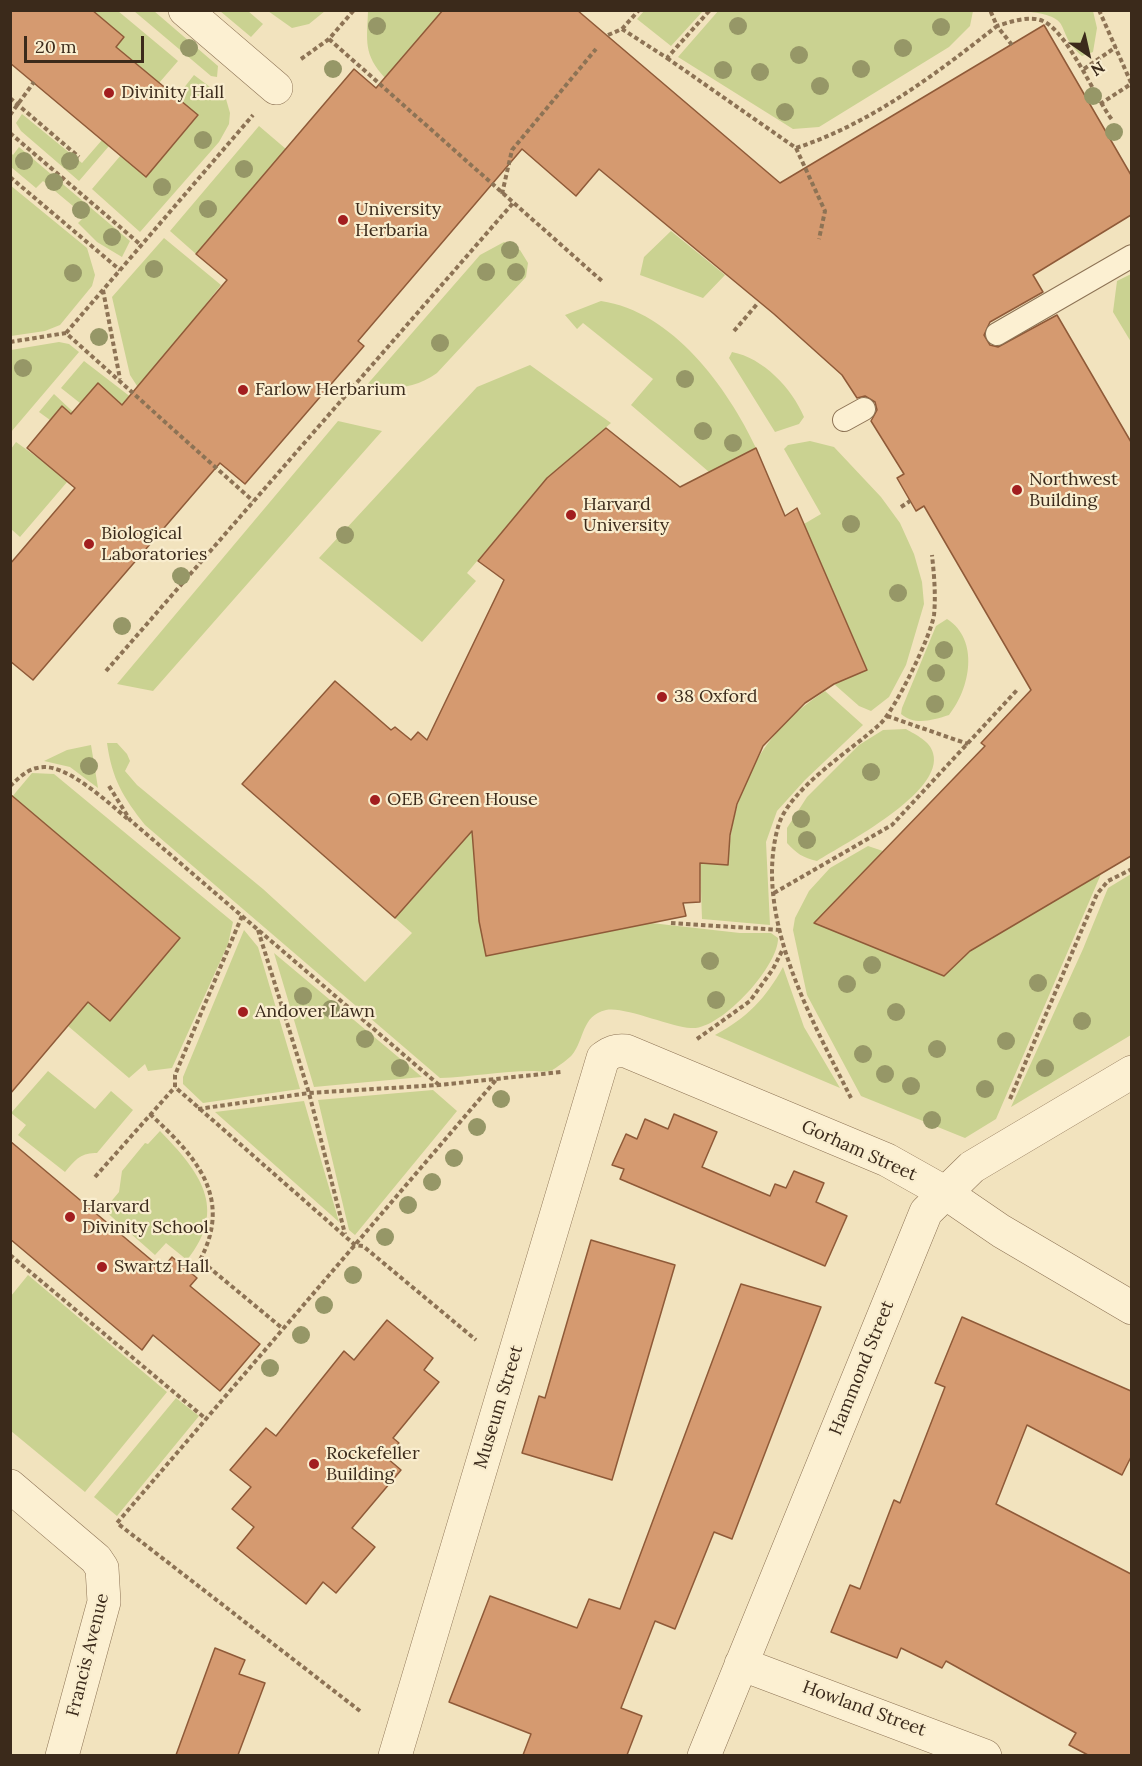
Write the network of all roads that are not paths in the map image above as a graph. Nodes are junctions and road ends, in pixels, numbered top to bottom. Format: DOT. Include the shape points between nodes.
graph roads {
  1 [pos="185,10"];
  2 [pos="276,88"];
  3 [pos="1131,256"];
  4 [pos="997,334"];
  5 [pos="864,409"];
  6 [pos="844,420"];
  7 [pos="603,1058"];
  8 [pos="1131,1072"];
  9 [pos="944,1192"];
  10 [pos="1131,1308"];
  11 [pos="10,1486"];
  12 [pos="741,1664"];
  13 [pos="62,1755"];
  14 [pos="395,1755"];
  15 [pos="704,1755"];
  16 [pos="985,1755"];
  1 -- 2 [label="street"];
  3 -- 4 [label="lane"];
  5 -- 6 [label="lane"];
  7 -- 9 [label="street, Gorham Street" via="616,1050 626,1051 887,1160"];
  7 -- 14 [label="street, Museum Street"];
  8 -- 9 [label="street, Hammond Street" via="972,1167"];
  9 -- 10 [label="street, Gorham Street" via="1001,1231"];
  9 -- 12 [label="street, Hammond Street" via="924,1214"];
  11 -- 13 [label="street, Francis Avenue" via="96,1559 104,1578 104,1602"];
  12 -- 15 [label="street, Hammond Street"];
  12 -- 16 [label="street, Howland Street"];
}
